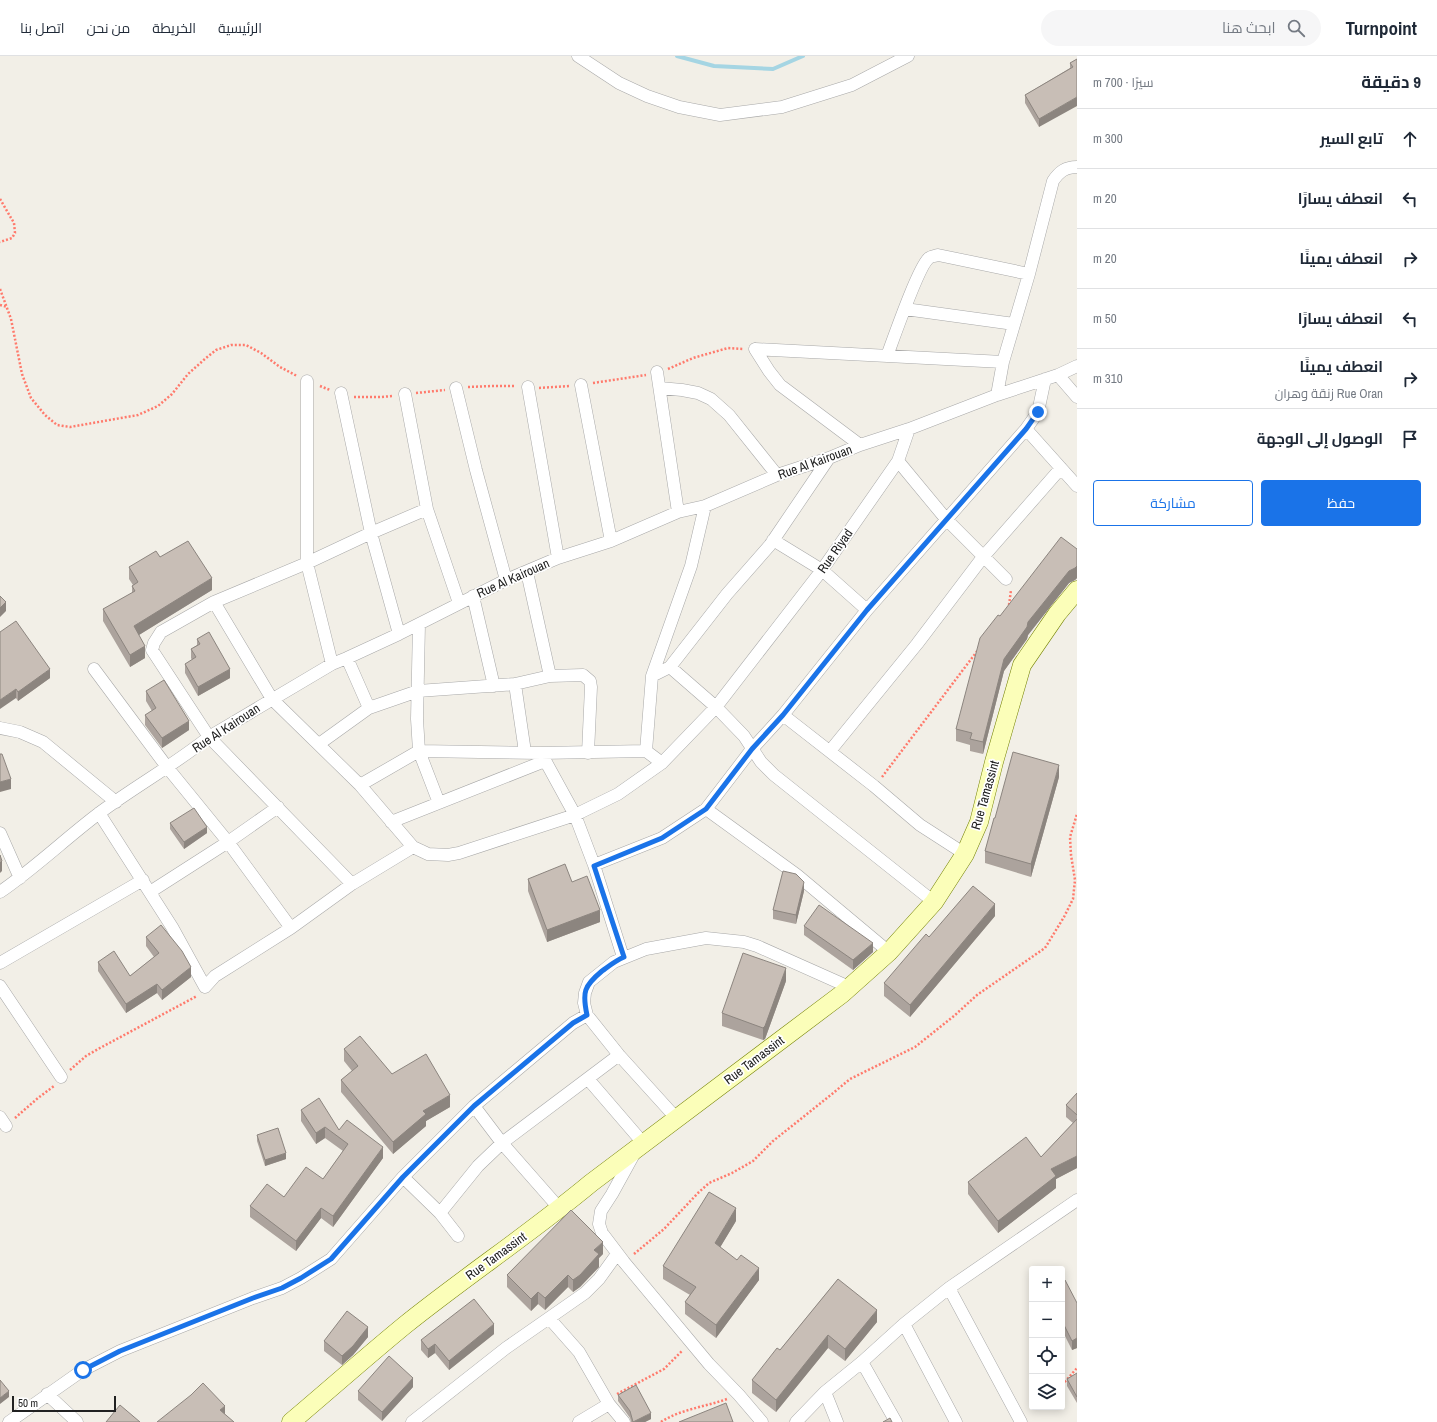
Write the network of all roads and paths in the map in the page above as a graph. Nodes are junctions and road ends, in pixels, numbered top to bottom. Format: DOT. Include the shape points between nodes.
graph roads {
  1 [pos="578,56"];
  2 [pos="908,56"];
  3 [pos="1075,165"];
  4 [pos="0,199"];
  5 [pos="0,242"];
  6 [pos="1029,274"];
  7 [pos="0,289"];
  8 [pos="0,305"];
  9 [pos="7,306"];
  10 [pos="905,309"];
  11 [pos="1014,324"];
  12 [pos="756,349"];
  13 [pos="887,356"];
  14 [pos="1003,362"];
  15 [pos="1077,364"];
  16 [pos="657,372"];
  17 [pos="1058,375"];
  18 [pos="1044,379"];
  19 [pos="307,381"];
  20 [pos="581,385"];
  21 [pos="528,387"];
  22 [pos="456,388"];
  23 [pos="660,388"];
  24 [pos="341,393"];
  25 [pos="405,394"];
  26 [pos="997,395"];
  27 [pos="1077,397"];
  28 [pos="909,429"];
  29 [pos="1026,429"];
  30 [pos="860,445"];
  31 [pos="829,458"];
  32 [pos="898,461"];
  33 [pos="1061,468"];
  34 [pos="777,475"];
  35 [pos="1077,486"];
  36 [pos="705,506"];
  37 [pos="427,509"];
  38 [pos="678,512"];
  39 [pos="946,519"];
  40 [pos="371,533"];
  41 [pos="773,540"];
  42 [pos="611,541"];
  43 [pos="983,557"];
  44 [pos="558,558"];
  45 [pos="307,563"];
  46 [pos="822,570"];
  47 [pos="527,572"];
  48 [pos="1006,579"];
  49 [pos="506,580"];
  50 [pos="1077,590"];
  51 [pos="472,596"];
  52 [pos="214,602"];
  53 [pos="459,603"];
  54 [pos="867,610"];
  55 [pos="1007,610"];
  56 [pos="419,624"];
  57 [pos="399,634"];
  58 [pos="982,645"];
  59 [pos="347,658"];
  60 [pos="332,664"];
  61 [pos="670,667"];
  62 [pos="94,669"];
  63 [pos="550,676"];
  64 [pos="652,676"];
  65 [pos="515,684"];
  66 [pos="494,686"];
  67 [pos="418,691"];
  68 [pos="272,699"];
  69 [pos="716,707"];
  70 [pos="369,708"];
  71 [pos="783,715"];
  72 [pos="0,728"];
  73 [pos="209,737"];
  74 [pos="319,744"];
  75 [pos="752,749"];
  76 [pos="419,751"];
  77 [pos="646,751"];
  78 [pos="830,751"];
  79 [pos="525,752"];
  80 [pos="588,753"];
  81 [pos="543,757"];
  82 [pos="662,763"];
  83 [pos="167,767"];
  84 [pos="360,785"];
  85 [pos="874,786"];
  86 [pos="116,802"];
  87 [pos="439,803"];
  88 [pos="278,807"];
  89 [pos="706,809"];
  90 [pos="99,813"];
  91 [pos="1077,814"];
  92 [pos="575,815"];
  93 [pos="391,822"];
  94 [pos="0,833"];
  95 [pos="228,842"];
  96 [pos="413,847"];
  97 [pos="965,854"];
  98 [pos="594,866"];
  99 [pos="20,878"];
  100 [pos="143,880"];
  101 [pos="352,884"];
  102 [pos="0,892"];
  103 [pos="150,892"];
  104 [pos="934,902"];
  105 [pos="291,928"];
  106 [pos="889,952"];
  107 [pos="624,957"];
  108 [pos="0,963"];
  109 [pos="0,986"];
  110 [pos="205,987"];
  111 [pos="849,987"];
  112 [pos="587,1015"];
  113 [pos="618,1055"];
  114 [pos="62,1077"];
  115 [pos="588,1078"];
  116 [pos="474,1106"];
  117 [pos="677,1119"];
  118 [pos="3,1122"];
  119 [pos="502,1142"];
  120 [pos="640,1147"];
  121 [pos="403,1177"];
  122 [pos="1077,1200"];
  123 [pos="560,1209"];
  124 [pos="440,1213"];
  125 [pos="458,1236"];
  126 [pos="621,1258"];
  127 [pos="949,1288"];
  128 [pos="549,1318"];
  129 [pos="904,1324"];
  130 [pos="689,1341"];
  131 [pos="862,1362"];
  132 [pos="1077,1368"];
  133 [pos="1065,1382"];
  134 [pos="825,1392"];
  135 [pos="47,1394"];
  136 [pos="739,1395"];
  137 [pos="608,1402"];
  138 [pos="9,1422"];
  139 [pos="76,1422"];
  140 [pos="291,1422"];
  141 [pos="412,1422"];
  142 [pos="579,1422"];
  143 [pos="624,1422"];
  144 [pos="661,1422"];
  145 [pos="762,1422"];
  146 [pos="796,1422"];
  147 [pos="837,1422"];
  148 [pos="896,1422"];
  149 [pos="956,1422"];
  150 [pos="1021,1422"];
  1 -- 2 [label="street" via="619,83 647,96 679,107 720,115 789,105 852,85"];
  3 -- 6 [label="street" via="1058,173 1053,182"];
  4 -- 5 [label="path" via="14,223 15,233 12,238"];
  6 -- 10 [label="street" via="938,255 929,257"];
  6 -- 11 [label="street"];
  7 -- 9 [label="path"];
  8 -- 9 [label="path"];
  9 -- 19 [label="path" via="22,374 32,398 45,415 57,425 70,427 138,415 158,406 206,358 216,350 231,345 246,345"];
  10 -- 11 [label="street"];
  10 -- 13 [label="street"];
  11 -- 14 [label="street"];
  12 -- 13 [label="street"];
  12 -- 16 [label="path" via="728,348"];
  12 -- 30 [label="street" via="780,385"];
  13 -- 14 [label="street"];
  14 -- 26 [label="street"];
  15 -- 17 [label="street, Rue Al Kairouan"];
  16 -- 20 [label="path"];
  16 -- 23 [label="street"];
  17 -- 18 [label="street, Rue Al Kairouan"];
  17 -- 27 [label="street"];
  18 -- 26 [label="street, Rue Al Kairouan"];
  18 -- 29 [label="street" via="1038,412"];
  19 -- 24 [label="path"];
  19 -- 45 [label="street"];
  20 -- 21 [label="path"];
  20 -- 42 [label="street"];
  21 -- 22 [label="path"];
  21 -- 44 [label="street"];
  22 -- 25 [label="path"];
  22 -- 49 [label="street"];
  23 -- 34 [label="street" via="698,393 711,399 729,415"];
  23 -- 38 [label="street"];
  24 -- 25 [label="path" via="353,397"];
  24 -- 40 [label="street"];
  25 -- 37 [label="street"];
  26 -- 28 [label="street, Rue Al Kairouan"];
  28 -- 30 [label="street, Rue Al Kairouan"];
  28 -- 32 [label="street, Rue Riyad"];
  29 -- 33 [label="street"];
  29 -- 39 [label="street"];
  30 -- 31 [label="street, Rue Al Kairouan"];
  31 -- 34 [label="street, Rue Al Kairouan"];
  31 -- 41 [label="street"];
  32 -- 39 [label="street"];
  32 -- 46 [label="street, Rue Riyad"];
  33 -- 35 [label="street"];
  33 -- 43 [label="street"];
  34 -- 36 [label="street, Rue Al Kairouan"];
  36 -- 38 [label="street, Rue Al Kairouan"];
  36 -- 64 [label="street" via="691,566"];
  37 -- 40 [label="street"];
  37 -- 53 [label="street"];
  38 -- 42 [label="street, Rue Al Kairouan"];
  39 -- 43 [label="street"];
  39 -- 54 [label="street"];
  40 -- 45 [label="street"];
  40 -- 57 [label="street"];
  41 -- 46 [label="street"];
  41 -- 61 [label="street"];
  42 -- 44 [label="street, Rue Al Kairouan"];
  43 -- 48 [label="street"];
  43 -- 78 [label="street" via="917,644"];
  44 -- 47 [label="street, Rue Al Kairouan"];
  45 -- 52 [label="street"];
  45 -- 60 [label="street"];
  46 -- 54 [label="street"];
  46 -- 69 [label="street, Rue Riyad"];
  47 -- 49 [label="street, Rue Al Kairouan"];
  47 -- 63 [label="street"];
  48 -- 55 [label="path" via="1011,591"];
  49 -- 51 [label="street, Rue Al Kairouan"];
  50 -- 97 [label="main road, Rue Tamassint" via="1022,665 979,822"];
  51 -- 53 [label="street, Rue Al Kairouan"];
  51 -- 66 [label="street"];
  52 -- 68 [label="street"];
  52 -- 73 [label="street" via="161,632 152,650"];
  53 -- 56 [label="street, Rue Al Kairouan"];
  54 -- 71 [label="street"];
  56 -- 57 [label="street, Rue Al Kairouan"];
  56 -- 67 [label="street"];
  57 -- 59 [label="street, Rue Al Kairouan"];
  58 -- 85 [label="path"];
  59 -- 60 [label="street, Rue Al Kairouan"];
  59 -- 70 [label="street"];
  60 -- 68 [label="street, Rue Al Kairouan"];
  61 -- 64 [label="street"];
  61 -- 69 [label="street"];
  62 -- 83 [label="street"];
  63 -- 65 [label="street"];
  63 -- 80 [label="street" via="583,674 590,681"];
  64 -- 77 [label="street"];
  65 -- 66 [label="street"];
  65 -- 79 [label="street"];
  66 -- 67 [label="street"];
  67 -- 70 [label="street"];
  67 -- 76 [label="street"];
  68 -- 73 [label="street, Rue Al Kairouan"];
  68 -- 74 [label="street"];
  69 -- 75 [label="street" via="744,736"];
  69 -- 82 [label="street, Rue Riyad"];
  70 -- 74 [label="street"];
  71 -- 75 [label="street"];
  71 -- 78 [label="street"];
  72 -- 86 [label="street" via="20,732 43,742"];
  73 -- 83 [label="street, Rue Al Kairouan"];
  73 -- 88 [label="street"];
  74 -- 84 [label="street"];
  75 -- 89 [label="street"];
  75 -- 104 [label="street" via="774,775"];
  76 -- 79 [label="street"];
  76 -- 84 [label="street"];
  76 -- 87 [label="street"];
  77 -- 80 [label="street"];
  77 -- 82 [label="street"];
  78 -- 85 [label="street"];
  79 -- 81 [label="street"];
  80 -- 81 [label="street"];
  81 -- 87 [label="street"];
  81 -- 92 [label="street"];
  82 -- 92 [label="street, Rue Riyad" via="618,794"];
  83 -- 86 [label="street, Rue Al Kairouan"];
  83 -- 95 [label="street"];
  84 -- 93 [label="street"];
  85 -- 97 [label="street" via="920,825"];
  86 -- 90 [label="street, Rue Al Kairouan"];
  87 -- 93 [label="street"];
  88 -- 95 [label="street"];
  88 -- 101 [label="street"];
  89 -- 98 [label="street" via="662,838"];
  89 -- 106 [label="street" via="797,875"];
  90 -- 99 [label="street, Rue Al Kairouan"];
  90 -- 100 [label="street"];
  91 -- 126 [label="path" via="1070,837 1075,880 1072,899 1045,948 977,995 915,1047 850,1079 773,1141 753,1161 709,1183 664,1229"];
  92 -- 96 [label="street, Rue Riyad" via="459,853 428,854"];
  92 -- 98 [label="street"];
  93 -- 96 [label="street"];
  94 -- 99 [label="street"];
  95 -- 103 [label="street"];
  95 -- 105 [label="street"];
  96 -- 101 [label="street"];
  97 -- 104 [label="main road, Rue Tamassint"];
  98 -- 107 [label="street"];
  99 -- 102 [label="street, Rue Al Kairouan"];
  100 -- 103 [label="street"];
  100 -- 108 [label="street"];
  101 -- 105 [label="street"];
  103 -- 110 [label="street"];
  104 -- 106 [label="main road, Rue Tamassint"];
  105 -- 110 [label="street" via="215,976"];
  106 -- 111 [label="main road, Rue Tamassint"];
  107 -- 111 [label="street" via="646,949 706,938 724,939 757,946"];
  107 -- 112 [label="street" via="589,982 584,1003"];
  109 -- 114 [label="street"];
  110 -- 114 [label="path" via="196,996 86,1056"];
  111 -- 117 [label="main road, Rue Tamassint"];
  112 -- 113 [label="street"];
  112 -- 116 [label="street" via="573,1023"];
  113 -- 115 [label="street"];
  113 -- 117 [label="street"];
  114 -- 118 [label="path" via="51,1089"];
  115 -- 119 [label="street"];
  115 -- 120 [label="street"];
  116 -- 119 [label="street"];
  116 -- 121 [label="street"];
  117 -- 120 [label="main road, Rue Tamassint"];
  119 -- 123 [label="street"];
  119 -- 124 [label="street" via="478,1166"];
  120 -- 123 [label="main road, Rue Tamassint"];
  120 -- 126 [label="street" via="601,1211 599,1224 602,1233"];
  121 -- 124 [label="street"];
  121 -- 135 [label="street" via="331,1259 301,1278 282,1288 120,1351 83,1370"];
  122 -- 127 [label="street"];
  123 -- 140 [label="main road, Rue Tamassint" via="405,1325"];
  124 -- 125 [label="street"];
  126 -- 128 [label="street" via="585,1293"];
  126 -- 130 [label="street"];
  127 -- 129 [label="street"];
  127 -- 150 [label="street"];
  128 -- 137 [label="street" via="579,1352"];
  128 -- 141 [label="street" via="506,1348"];
  129 -- 131 [label="street"];
  129 -- 149 [label="street"];
  130 -- 136 [label="street"];
  130 -- 137 [label="path" via="664,1369"];
  131 -- 134 [label="street"];
  131 -- 148 [label="street"];
  132 -- 133 [label="path"];
  134 -- 146 [label="street"];
  134 -- 147 [label="street"];
  135 -- 138 [label="street"];
  135 -- 139 [label="street"];
  136 -- 144 [label="path" via="687,1410"];
  136 -- 145 [label="street"];
  137 -- 142 [label="street"];
  137 -- 143 [label="street"];
}
